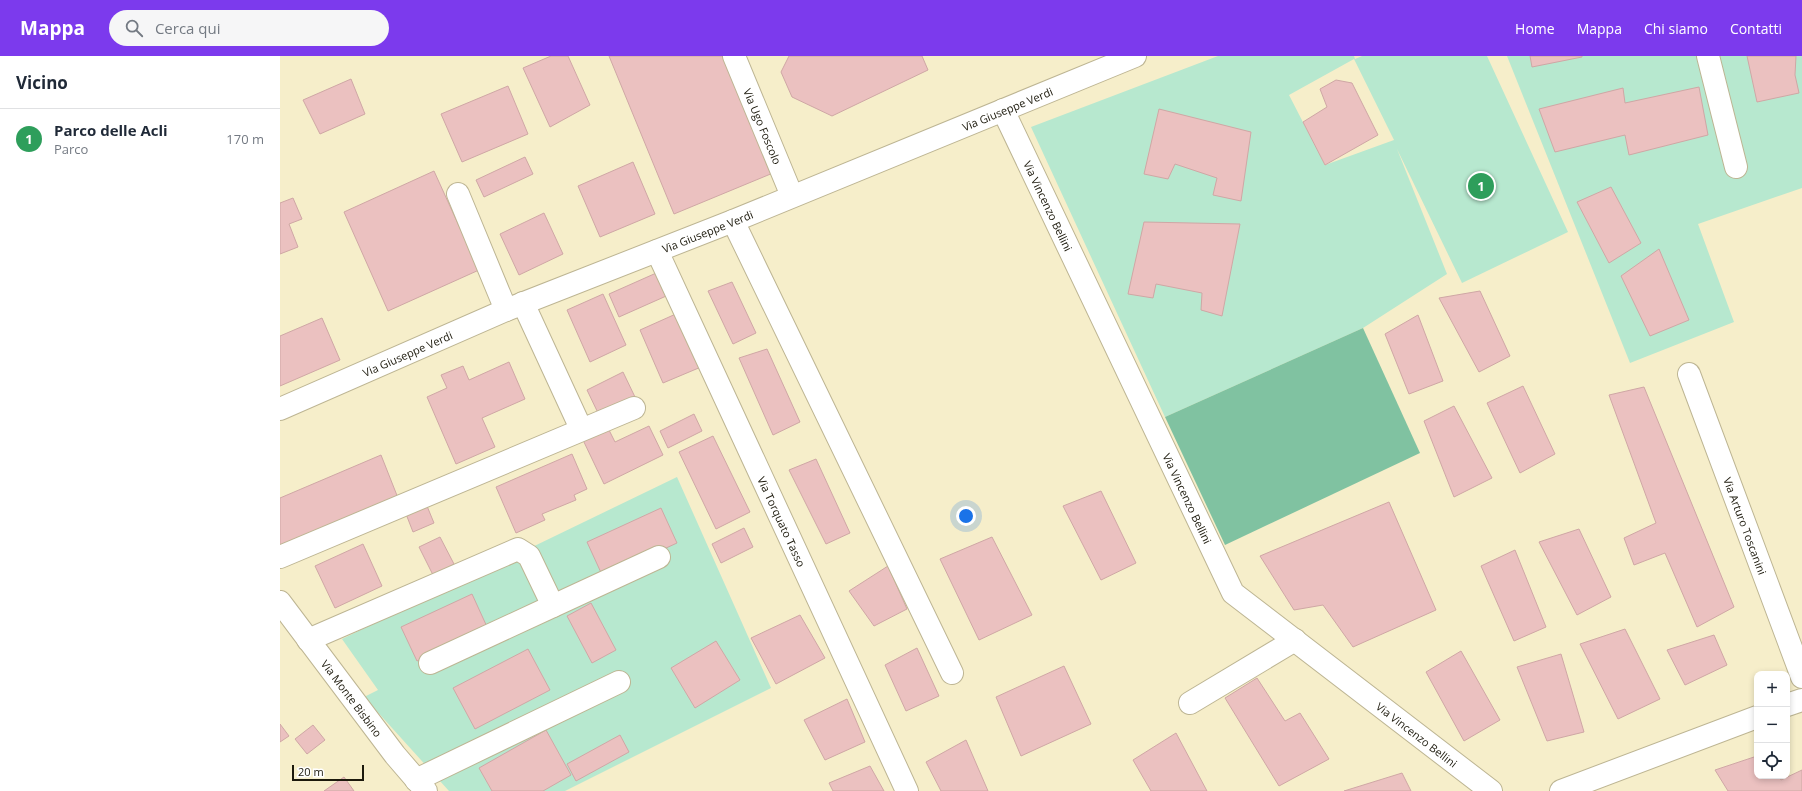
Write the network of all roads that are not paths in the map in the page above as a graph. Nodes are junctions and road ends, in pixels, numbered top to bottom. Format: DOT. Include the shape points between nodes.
graph roads {
  1 [pos="734,56"];
  2 [pos="1135,56"];
  3 [pos="1708,56"];
  4 [pos="1113,60"];
  5 [pos="1003,110"];
  6 [pos="1736,167"];
  7 [pos="458,194"];
  8 [pos="792,196"];
  9 [pos="733,221"];
  10 [pos="657,251"];
  11 [pos="515,307"];
  12 [pos="1689,374"];
  13 [pos="634,408"];
  14 [pos="280,409"];
  15 [pos="576,420"];
  16 [pos="280,557"];
  17 [pos="660,557"];
  18 [pos="280,602"];
  19 [pos="553,606"];
  20 [pos="308,640"];
  21 [pos="1295,640"];
  22 [pos="430,663"];
  23 [pos="952,674"];
  24 [pos="1802,677"];
  25 [pos="619,682"];
  26 [pos="1802,700"];
  27 [pos="1190,703"];
  28 [pos="1790,705"];
  29 [pos="1754,718"];
  30 [pos="421,785"];
  31 [pos="907,791"];
  32 [pos="1491,791"];
  33 [pos="1561,791"];
  1 -- 8 [label="street, Via Ugo Foscolo"];
  2 -- 4 [label="street, Via Giuseppe Verdi"];
  3 -- 6 [label="street"];
  4 -- 5 [label="street, Via Giuseppe Verdi"];
  5 -- 8 [label="street, Via Giuseppe Verdi"];
  5 -- 21 [label="street, Via Vincenzo Bellini" via="1234,593"];
  7 -- 11 [label="street"];
  8 -- 9 [label="street, Via Giuseppe Verdi"];
  9 -- 10 [label="street, Via Giuseppe Verdi"];
  9 -- 23 [label="street"];
  10 -- 11 [label="street, Via Giuseppe Verdi"];
  10 -- 31 [label="street, Via Torquato Tasso"];
  11 -- 14 [label="street, Via Giuseppe Verdi"];
  11 -- 15 [label="street"];
  12 -- 24 [label="street, Via Arturo Toscanini"];
  13 -- 16 [label="street"];
  17 -- 19 [label="street"];
  18 -- 20 [label="street, Via Monte Bisbino"];
  19 -- 20 [label="street" via="529,556 518,549"];
  19 -- 22 [label="street"];
  20 -- 30 [label="street, Via Monte Bisbino" via="395,755"];
  21 -- 27 [label="street"];
  21 -- 32 [label="street, Via Vincenzo Bellini"];
  25 -- 30 [label="street"];
  26 -- 28 [label="street"];
  29 -- 33 [label="street"];
}
